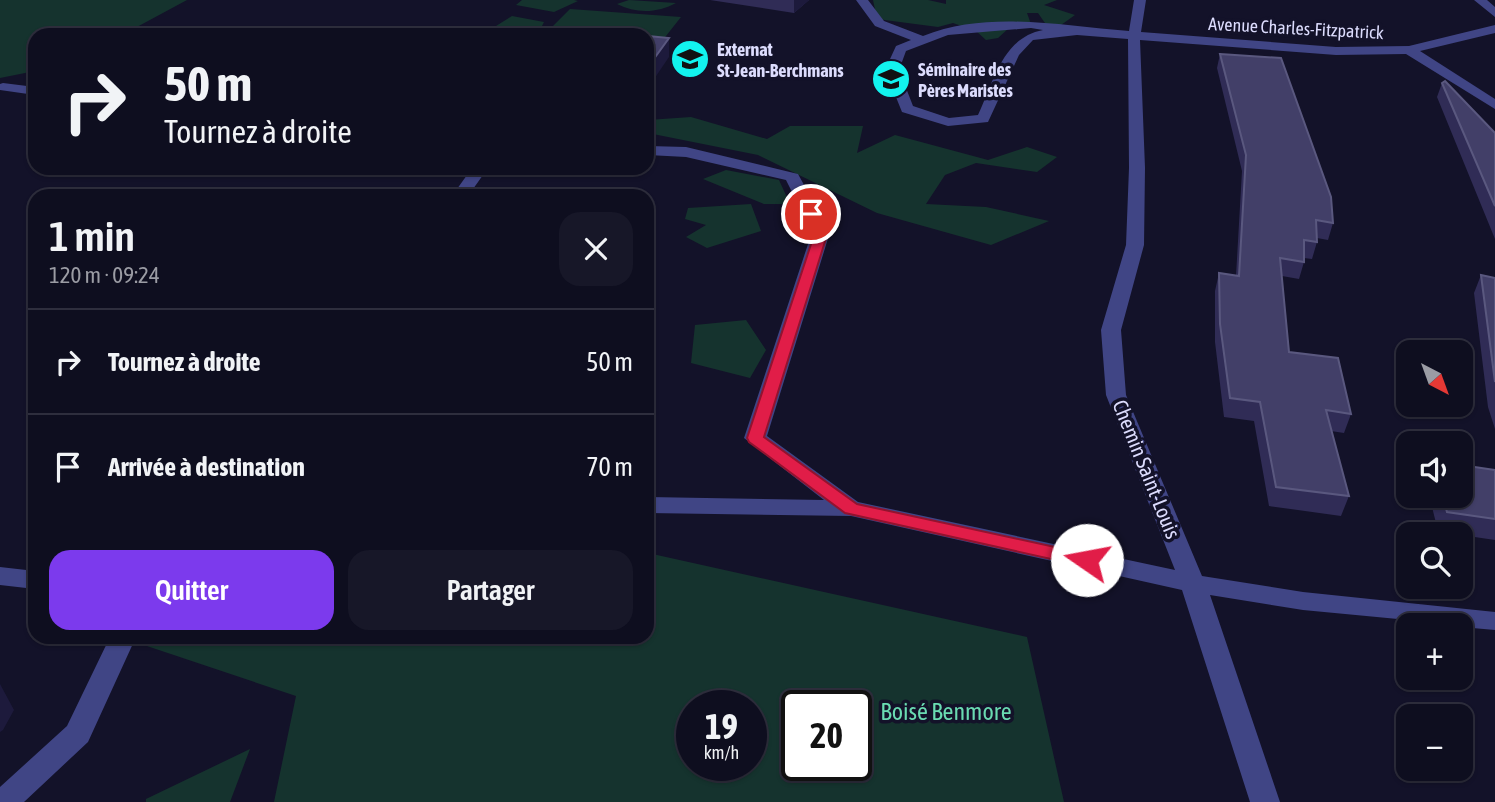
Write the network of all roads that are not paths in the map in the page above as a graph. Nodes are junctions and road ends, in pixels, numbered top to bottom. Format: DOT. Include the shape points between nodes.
graph roads {
  1 [pos="862,0"];
  2 [pos="1140,0"];
  3 [pos="1480,0"];
  4 [pos="1495,13"];
  5 [pos="1495,29"];
  6 [pos="1077,32"];
  7 [pos="1134,36"];
  8 [pos="924,40"];
  9 [pos="1409,50"];
  10 [pos="2,87"];
  11 [pos="28,90"];
  12 [pos="1495,105"];
  13 [pos="654,151"];
  14 [pos="654,505"];
  15 [pos="851,508"];
  16 [pos="0,576"];
  17 [pos="28,579"];
  18 [pos="1193,583"];
  19 [pos="1495,621"];
  20 [pos="120,644"];
  21 [pos="4,802"];
  22 [pos="1265,802"];
  1 -- 8 [label="street" via="871,19 893,32"];
  2 -- 7 [label="street, Chemin Saint-Louis"];
  3 -- 4 [label="street"];
  5 -- 9 [label="street, Avenue Charles-Fitzpatrick"];
  6 -- 7 [label="street, Avenue Charles-Fitzpatrick"];
  6 -- 8 [label="street" via="1031,24 946,31"];
  6 -- 8 [label="street" via="1023,41 984,119 948,122 908,108 892,70 901,49"];
  7 -- 9 [label="street, Avenue Charles-Fitzpatrick" via="1336,51"];
  7 -- 18 [label="street, Chemin Saint-Louis" via="1135,245 1111,330 1116,395"];
  9 -- 12 [label="street"];
  10 -- 11 [label="street"];
  13 -- 15 [label="street" via="686,152 792,177 821,232 755,438"];
  14 -- 15 [label="street"];
  15 -- 18 [label="street"];
  16 -- 17 [label="street"];
  18 -- 19 [label="street" via="1303,601"];
  18 -- 22 [label="street, Chemin Saint-Louis"];
  20 -- 21 [label="street" via="78,734"];
}
